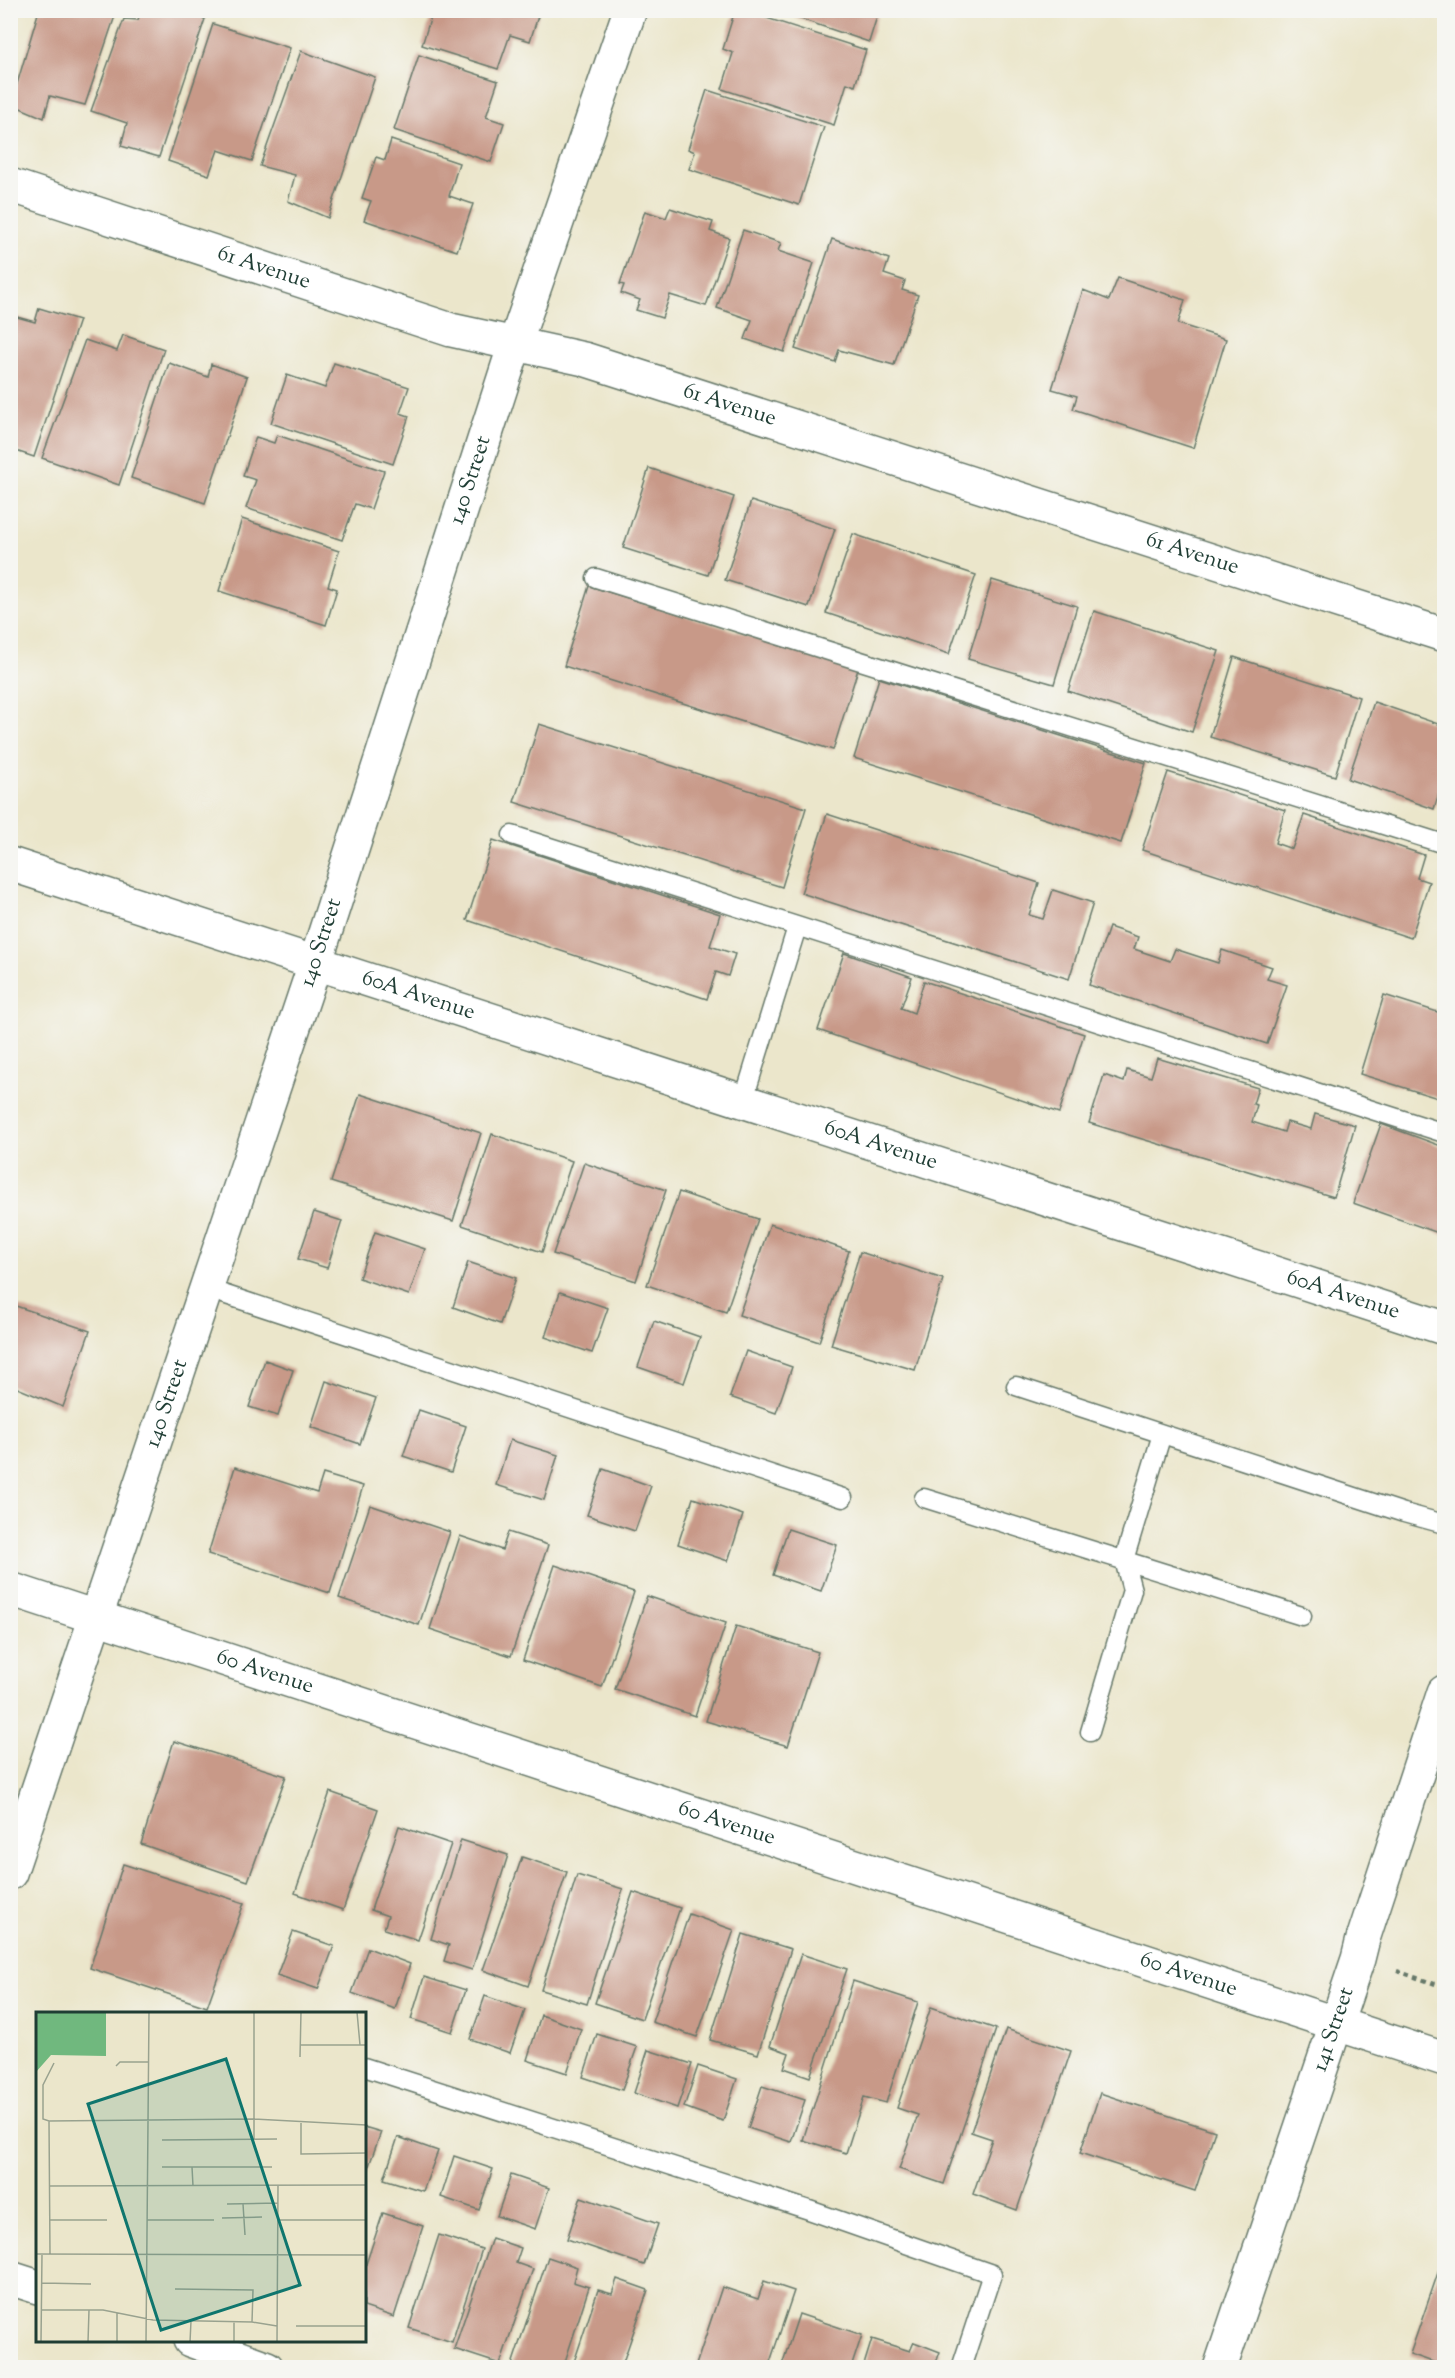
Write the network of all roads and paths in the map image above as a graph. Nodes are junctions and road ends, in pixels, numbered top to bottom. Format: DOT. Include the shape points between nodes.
graph roads {
  1 [pos="630,10"];
  2 [pos="10,185"];
  3 [pos="515,344"];
  4 [pos="597,578"];
  5 [pos="1444,635"];
  6 [pos="512,835"];
  7 [pos="1444,844"];
  8 [pos="10,864"];
  9 [pos="796,927"];
  10 [pos="315,964"];
  11 [pos="743,1102"];
  12 [pos="1444,1133"];
  13 [pos="208,1289"];
  14 [pos="1444,1328"];
  15 [pos="1016,1386"];
  16 [pos="1162,1434"];
  17 [pos="843,1498"];
  18 [pos="924,1498"];
  19 [pos="1444,1524"];
  20 [pos="1124,1560"];
  21 [pos="10,1589"];
  22 [pos="1302,1616"];
  23 [pos="96,1617"];
  24 [pos="1444,1694"];
  25 [pos="1090,1732"];
  26 [pos="10,1873"];
  27 [pos="1394,1970"];
  28 [pos="1444,1987"];
  29 [pos="1335,2023"];
  30 [pos="1444,2059"];
  31 [pos="366,2068"];
  32 [pos="10,2278"];
  33 [pos="36,2286"];
  34 [pos="196,2342"];
  35 [pos="267,2367"];
  36 [pos="961,2367"];
  37 [pos="1220,2367"];
  1 -- 3 [label="street, 140 Street"];
  2 -- 3 [label="street, 61 Avenue" via="451,330"];
  3 -- 5 [label="street, 61 Avenue" via="584,359"];
  3 -- 10 [label="street, 140 Street"];
  4 -- 7 [label="lane"];
  6 -- 9 [label="lane"];
  8 -- 10 [label="street, 60A Avenue"];
  9 -- 11 [label="lane"];
  9 -- 12 [label="lane"];
  10 -- 11 [label="street, 60A Avenue"];
  10 -- 13 [label="street, 140 Street"];
  11 -- 14 [label="street, 60A Avenue"];
  13 -- 17 [label="lane"];
  13 -- 23 [label="street, 140 Street"];
  15 -- 16 [label="lane"];
  16 -- 19 [label="lane"];
  16 -- 20 [label="lane"];
  18 -- 20 [label="lane"];
  20 -- 22 [label="lane"];
  20 -- 25 [label="lane" via="1132,1590"];
  21 -- 23 [label="street, 60 Avenue"];
  23 -- 26 [label="street, 140 Street"];
  23 -- 29 [label="street, 60 Avenue"];
  24 -- 29 [label="street, 141 Street"];
  27 -- 28 [label="path"];
  29 -- 30 [label="street, 60 Avenue"];
  29 -- 37 [label="street, 141 Street"];
  31 -- 36 [label="lane" via="992,2274"];
  32 -- 33 [label="street"];
  34 -- 35 [label="street"];
}
